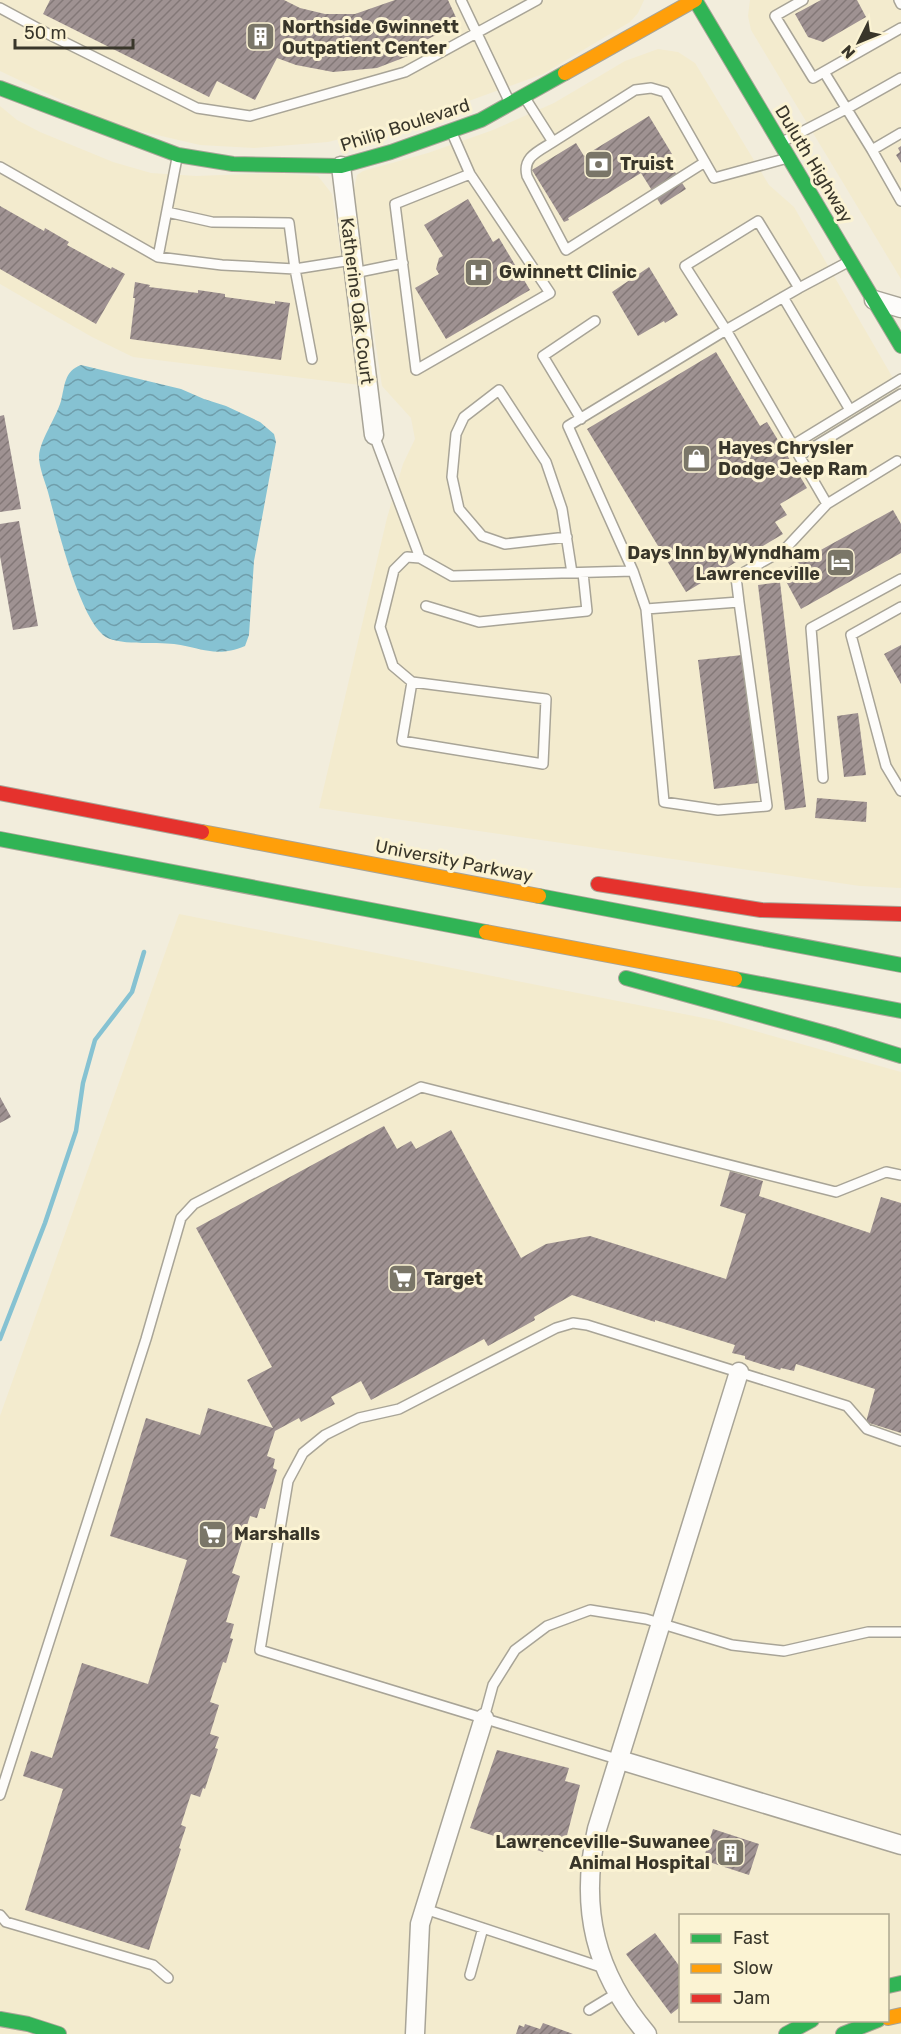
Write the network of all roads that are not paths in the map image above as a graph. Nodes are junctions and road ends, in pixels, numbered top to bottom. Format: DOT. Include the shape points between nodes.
graph roads {
  1 [pos="461,0"];
  2 [pos="537,0"];
  3 [pos="695,0"];
  4 [pos="803,0"];
  5 [pos="899,0"];
  6 [pos="901,4"];
  7 [pos="0,8"];
  8 [pos="901,28"];
  9 [pos="477,34"];
  10 [pos="824,72"];
  11 [pos="901,78"];
  12 [pos="0,88"];
  13 [pos="524,96"];
  14 [pos="510,103"];
  15 [pos="846,109"];
  16 [pos="451,131"];
  17 [pos="901,133"];
  18 [pos="553,142"];
  19 [pos="781,143"];
  20 [pos="872,150"];
  21 [pos="178,155"];
  22 [pos="789,157"];
  23 [pos="705,162"];
  24 [pos="340,166"];
  25 [pos="0,167"];
  26 [pos="470,174"];
  27 [pos="901,201"];
  28 [pos="167,212"];
  29 [pos="158,257"];
  30 [pos="850,261"];
  31 [pos="403,264"];
  32 [pos="353,267"];
  33 [pos="295,269"];
  34 [pos="799,288"];
  35 [pos="783,297"];
  36 [pos="873,300"];
  37 [pos="901,308"];
  38 [pos="595,321"];
  39 [pos="726,330"];
  40 [pos="901,346"];
  41 [pos="312,359"];
  42 [pos="901,379"];
  43 [pos="901,394"];
  44 [pos="850,410"];
  45 [pos="581,419"];
  46 [pos="374,435"];
  47 [pos="793,445"];
  48 [pos="799,456"];
  49 [pos="897,460"];
  50 [pos="827,504"];
  51 [pos="567,537"];
  52 [pos="420,558"];
  53 [pos="633,571"];
  54 [pos="572,573"];
  55 [pos="583,573"];
  56 [pos="901,579"];
  57 [pos="739,602"];
  58 [pos="426,606"];
  59 [pos="901,607"];
  60 [pos="646,609"];
  61 [pos="412,682"];
  62 [pos="823,777"];
  63 [pos="901,790"];
  64 [pos="0,793"];
  65 [pos="0,839"];
  66 [pos="388,853"];
  67 [pos="320,854"];
  68 [pos="580,882"];
  69 [pos="901,914"];
  70 [pos="473,929"];
  71 [pos="569,962"];
  72 [pos="901,964"];
  73 [pos="614,974"];
  74 [pos="901,1011"];
  75 [pos="901,1056"];
  76 [pos="901,1175"];
  77 [pos="739,1372"];
  78 [pos="901,1441"];
  79 [pos="660,1624"];
  80 [pos="901,1632"];
  81 [pos="484,1718"];
  82 [pos="620,1760"];
  83 [pos="0,1795"];
  84 [pos="901,1845"];
  85 [pos="424,1909"];
  86 [pos="0,1915"];
  87 [pos="483,1928"];
  88 [pos="604,1968"];
  89 [pos="470,1975"];
  90 [pos="168,1978"];
  91 [pos="617,1993"];
  92 [pos="589,2010"];
  93 [pos="0,2019"];
  94 [pos="808,2022"];
  95 [pos="873,2022"];
  96 [pos="59,2034"];
  97 [pos="415,2034"];
  98 [pos="647,2034"];
  99 [pos="786,2034"];
  100 [pos="843,2034"];
  1 -- 9 [label="lane"];
  2 -- 9 [label="lane"];
  3 -- 13 [label="main road, Philip Boulevard"];
  3 -- 19 [label="main road, Duluth Highway"];
  4 -- 10 [label="lane" via="775,16 813,78"];
  5 -- 6 [label="lane"];
  7 -- 9 [label="lane" via="197,108 250,116 405,72"];
  8 -- 10 [label="lane"];
  9 -- 14 [label="lane"];
  10 -- 15 [label="lane"];
  11 -- 15 [label="lane"];
  12 -- 21 [label="main road, Philip Boulevard"];
  13 -- 14 [label="main road, Philip Boulevard"];
  13 -- 18 [label="lane"];
  14 -- 16 [label="main road, Philip Boulevard"];
  15 -- 19 [label="lane"];
  15 -- 20 [label="lane"];
  16 -- 24 [label="main road, Philip Boulevard"];
  16 -- 26 [label="lane"];
  17 -- 20 [label="lane"];
  18 -- 23 [label="lane" via="635,90 651,88 665,92"];
  18 -- 23 [label="lane" via="528,158 525,168 566,249"];
  19 -- 22 [label="main road, Duluth Highway"];
  20 -- 27 [label="lane"];
  21 -- 24 [label="main road, Philip Boulevard" via="233,164"];
  21 -- 28 [label="lane"];
  22 -- 23 [label="lane" via="714,178"];
  22 -- 30 [label="main road, Duluth Highway"];
  24 -- 32 [label="street, Katherine Oak Court"];
  25 -- 29 [label="lane"];
  26 -- 31 [label="lane" via="395,204"];
  26 -- 31 [label="lane" via="550,293 416,370"];
  28 -- 29 [label="lane"];
  28 -- 33 [label="lane" via="212,222 289,223"];
  29 -- 33 [label="lane"];
  30 -- 34 [label="lane"];
  30 -- 36 [label="main road, Duluth Highway"];
  31 -- 32 [label="lane"];
  32 -- 33 [label="lane"];
  32 -- 46 [label="street, Katherine Oak Court"];
  33 -- 41 [label="lane"];
  34 -- 35 [label="lane"];
  34 -- 39 [label="lane" via="758,221 685,266"];
  35 -- 39 [label="lane"];
  35 -- 44 [label="lane"];
  36 -- 37 [label="street"];
  36 -- 40 [label="main road, Duluth Highway"];
  38 -- 45 [label="lane" via="543,356"];
  39 -- 45 [label="lane"];
  39 -- 47 [label="lane"];
  42 -- 44 [label="lane"];
  43 -- 48 [label="lane"];
  44 -- 47 [label="lane"];
  45 -- 53 [label="lane" via="568,426"];
  46 -- 52 [label="lane"];
  47 -- 48 [label="lane"];
  48 -- 50 [label="lane"];
  49 -- 50 [label="lane"];
  50 -- 57 [label="lane" via="785,549 736,577"];
  51 -- 51 [label="lane" via="562,508 546,462 499,390 464,417 456,434 452,477 459,509 483,536 505,544"];
  51 -- 54 [label="lane"];
  52 -- 54 [label="lane" via="452,576"];
  52 -- 61 [label="lane" via="407,557 394,570 380,627 393,666"];
  53 -- 55 [label="lane"];
  53 -- 60 [label="lane"];
  54 -- 55 [label="lane"];
  55 -- 58 [label="lane" via="587,611 479,622"];
  56 -- 62 [label="lane" via="811,628"];
  57 -- 60 [label="lane"];
  57 -- 60 [label="lane" via="767,806 718,810 664,802"];
  59 -- 63 [label="lane" via="851,635 886,766"];
  61 -- 61 [label="lane" via="546,699 543,764 402,741"];
  64 -- 67 [label="main road, University Parkway"];
  65 -- 70 [label="main road"];
  66 -- 67 [label="main road"];
  67 -- 72 [label="main road, University Parkway"];
  68 -- 69 [label="main road" via="761,910"];
  70 -- 71 [label="main road"];
  70 -- 74 [label="main road"];
  73 -- 75 [label="main road"];
  76 -- 83 [label="lane" via="886,1172 836,1192 421,1087 194,1204 181,1218"];
  77 -- 78 [label="lane" via="847,1406 867,1429"];
  77 -- 79 [label="street"];
  77 -- 81 [label="lane" via="573,1323 556,1328 399,1409 359,1418 325,1435 303,1452 288,1481 260,1650"];
  79 -- 80 [label="lane" via="732,1645 784,1651 868,1632"];
  79 -- 81 [label="lane" via="590,1610 548,1626 515,1650 493,1685"];
  79 -- 82 [label="street"];
  81 -- 82 [label="lane"];
  81 -- 85 [label="street"];
  82 -- 84 [label="street"];
  82 -- 88 [label="street" via="591,1854 590,1905"];
  85 -- 87 [label="lane"];
  85 -- 97 [label="street"];
  86 -- 90 [label="lane" via="6,1922 153,1965"];
  87 -- 88 [label="lane"];
  87 -- 89 [label="lane"];
  88 -- 91 [label="street"];
  91 -- 92 [label="lane"];
  91 -- 98 [label="street"];
  93 -- 96 [label="main road"];
  94 -- 99 [label="main road"];
  95 -- 100 [label="main road"];
}
